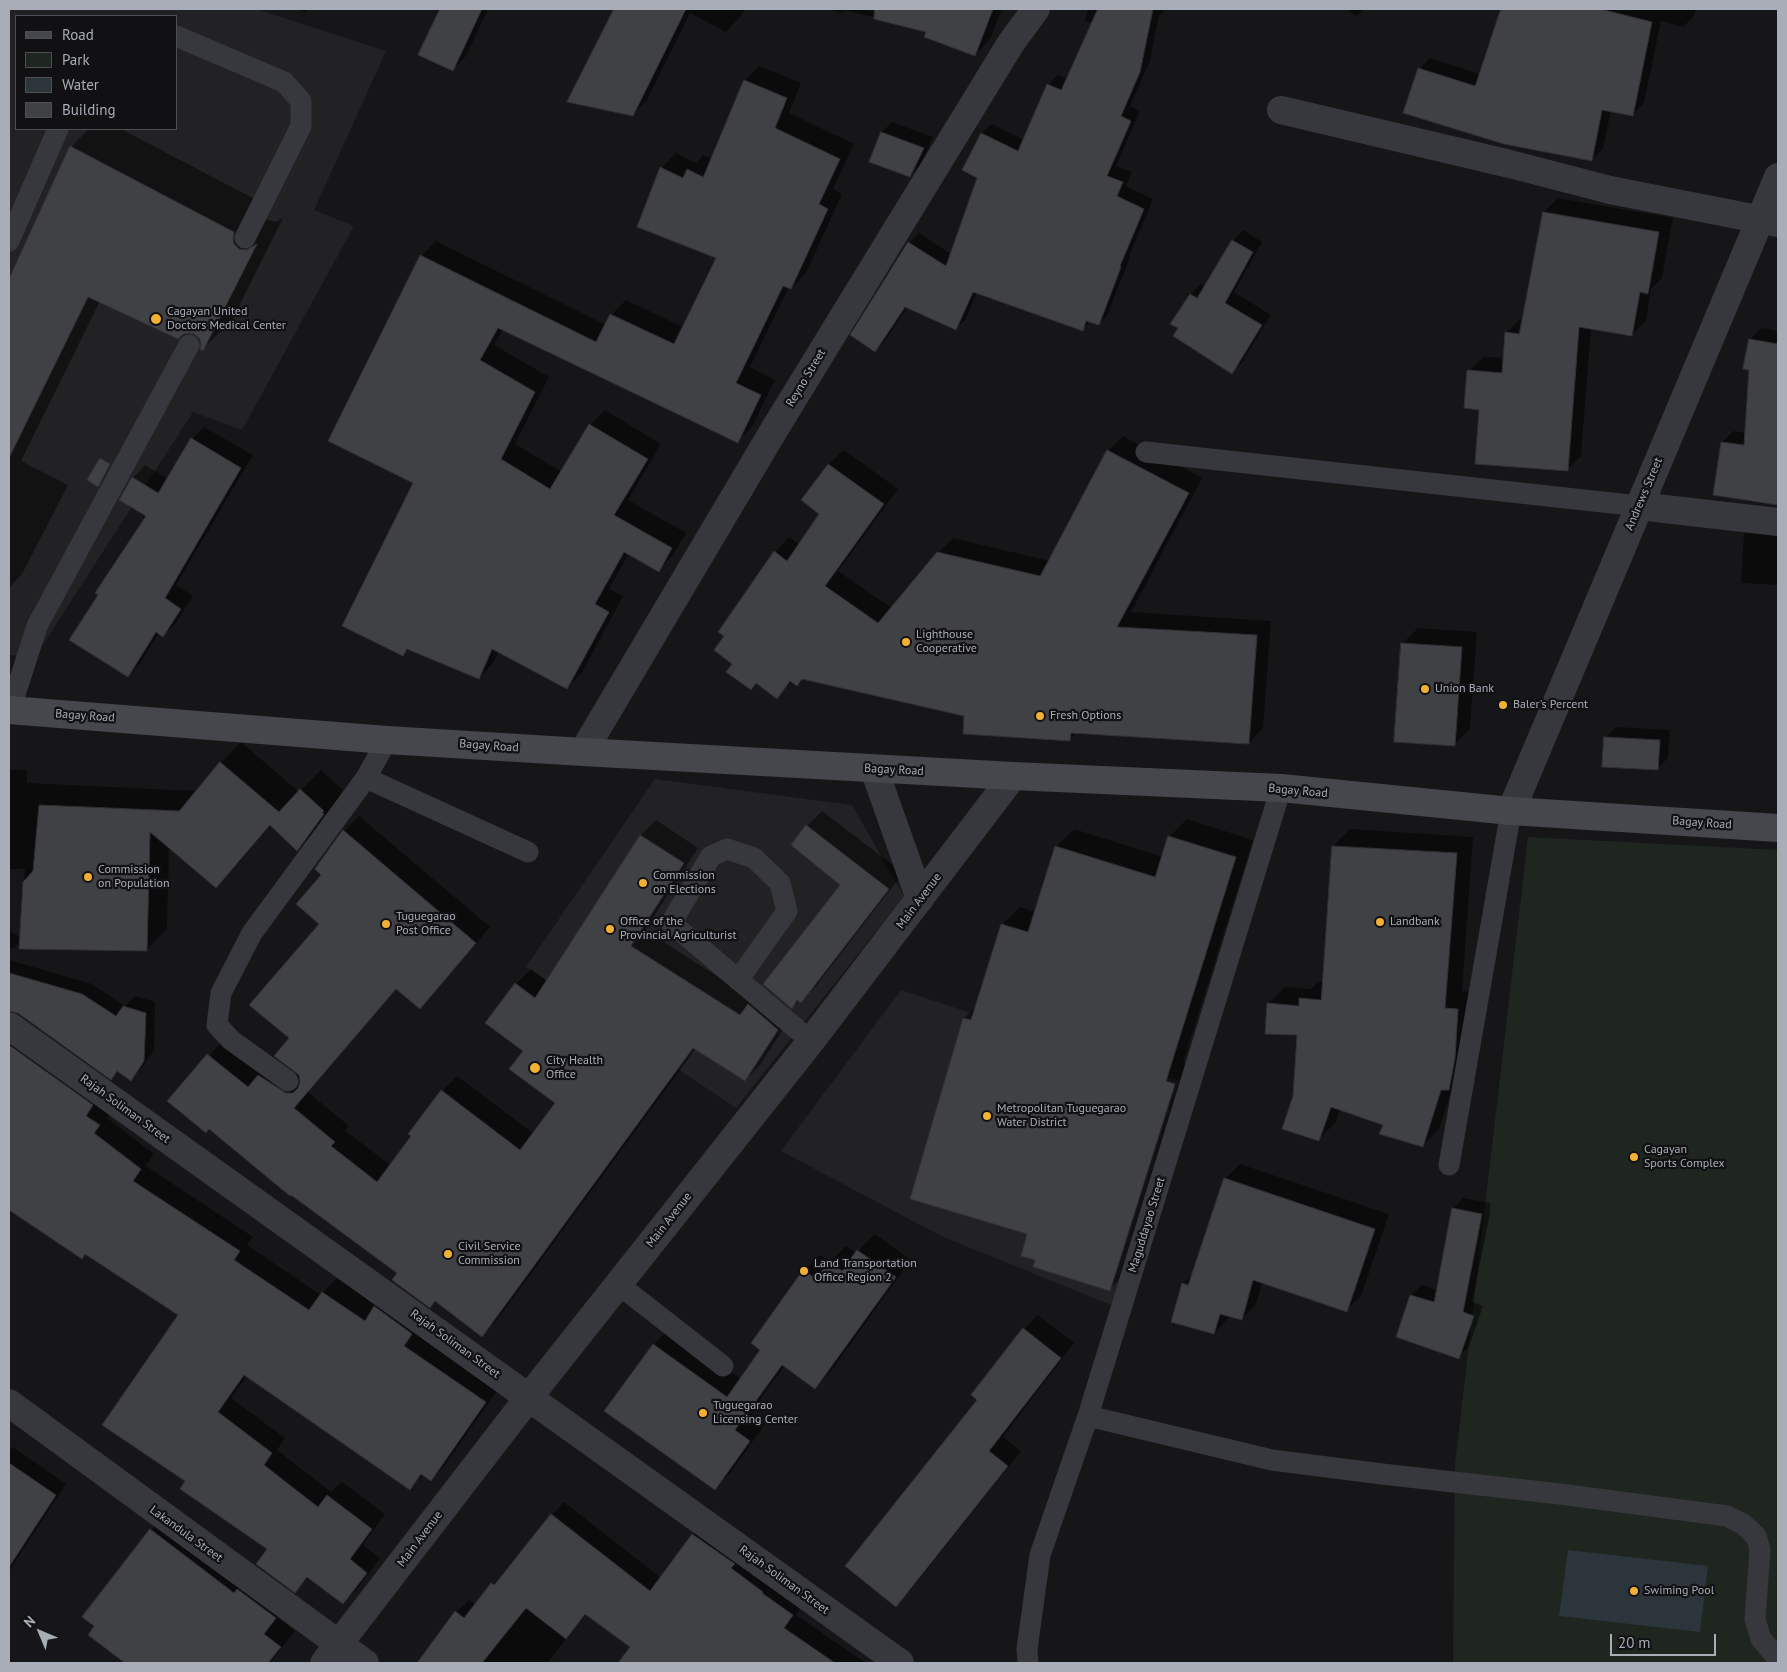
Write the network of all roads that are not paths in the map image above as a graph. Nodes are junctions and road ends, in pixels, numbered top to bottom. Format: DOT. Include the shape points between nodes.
graph roads {
  1 [pos="1036,9"];
  2 [pos="178,37"];
  3 [pos="1281,110"];
  4 [pos="58,130"];
  5 [pos="1778,177"];
  6 [pos="1770,221"];
  7 [pos="245,238"];
  8 [pos="9,241"];
  9 [pos="189,344"];
  10 [pos="1146,452"];
  11 [pos="1639,506"];
  12 [pos="1778,522"];
  13 [pos="9,710"];
  14 [pos="387,740"];
  15 [pos="584,752"];
  16 [pos="874,768"];
  17 [pos="1013,776"];
  18 [pos="366,778"];
  19 [pos="1281,788"];
  20 [pos="1511,811"];
  21 [pos="1778,828"];
  22 [pos="528,852"];
  23 [pos="920,899"];
  24 [pos="738,980"];
  25 [pos="9,1026"];
  26 [pos="811,1041"];
  27 [pos="288,1081"];
  28 [pos="1449,1165"];
  29 [pos="618,1284"];
  30 [pos="723,1366"];
  31 [pos="529,1397"];
  32 [pos="9,1403"];
  33 [pos="1088,1416"];
  34 [pos="331,1654"];
  35 [pos="1778,1655"];
  36 [pos="364,1663"];
  37 [pos="900,1663"];
  38 [pos="1028,1663"];
  1 -- 15 [label="street, Reyno Street" via="1011,43 774,430"];
  2 -- 7 [label="lane" via="284,82 301,101 301,126"];
  3 -- 6 [label="street" via="1610,190"];
  4 -- 8 [label="lane"];
  5 -- 6 [label="street, Andrews Street"];
  6 -- 11 [label="street, Andrews Street"];
  9 -- 13 [label="lane" via="37,626"];
  10 -- 11 [label="lane"];
  11 -- 12 [label="street"];
  11 -- 20 [label="street, Andrews Street"];
  13 -- 14 [label="main road, Bagay Road"];
  14 -- 15 [label="main road, Bagay Road"];
  14 -- 18 [label="lane"];
  15 -- 16 [label="main road, Bagay Road"];
  16 -- 17 [label="main road, Bagay Road"];
  16 -- 23 [label="street"];
  17 -- 19 [label="main road, Bagay Road"];
  17 -- 23 [label="street, Main Avenue"];
  18 -- 22 [label="lane"];
  18 -- 27 [label="lane" via="252,933 221,993 217,1025"];
  19 -- 20 [label="main road, Bagay Road"];
  19 -- 33 [label="lane, Maguddayao Street"];
  20 -- 21 [label="main road, Bagay Road"];
  20 -- 28 [label="lane"];
  23 -- 26 [label="street, Main Avenue"];
  24 -- 24 [label="lane" via="787,911 780,883 754,858 727,849 712,856 671,923"];
  24 -- 26 [label="lane"];
  25 -- 31 [label="street, Rajah Soliman Street"];
  26 -- 29 [label="street, Main Avenue"];
  29 -- 30 [label="lane"];
  29 -- 31 [label="street, Main Avenue"];
  31 -- 34 [label="street, Main Avenue"];
  31 -- 37 [label="street, Rajah Soliman Street"];
  32 -- 34 [label="street, Lakandula Street"];
  33 -- 35 [label="lane" via="1272,1460 1727,1516 1756,1536 1760,1549 1755,1619 1762,1639"];
  33 -- 38 [label="lane, Maguddayao Street" via="1040,1556 1027,1649"];
  34 -- 36 [label="street, Lakandula Street"];
}
